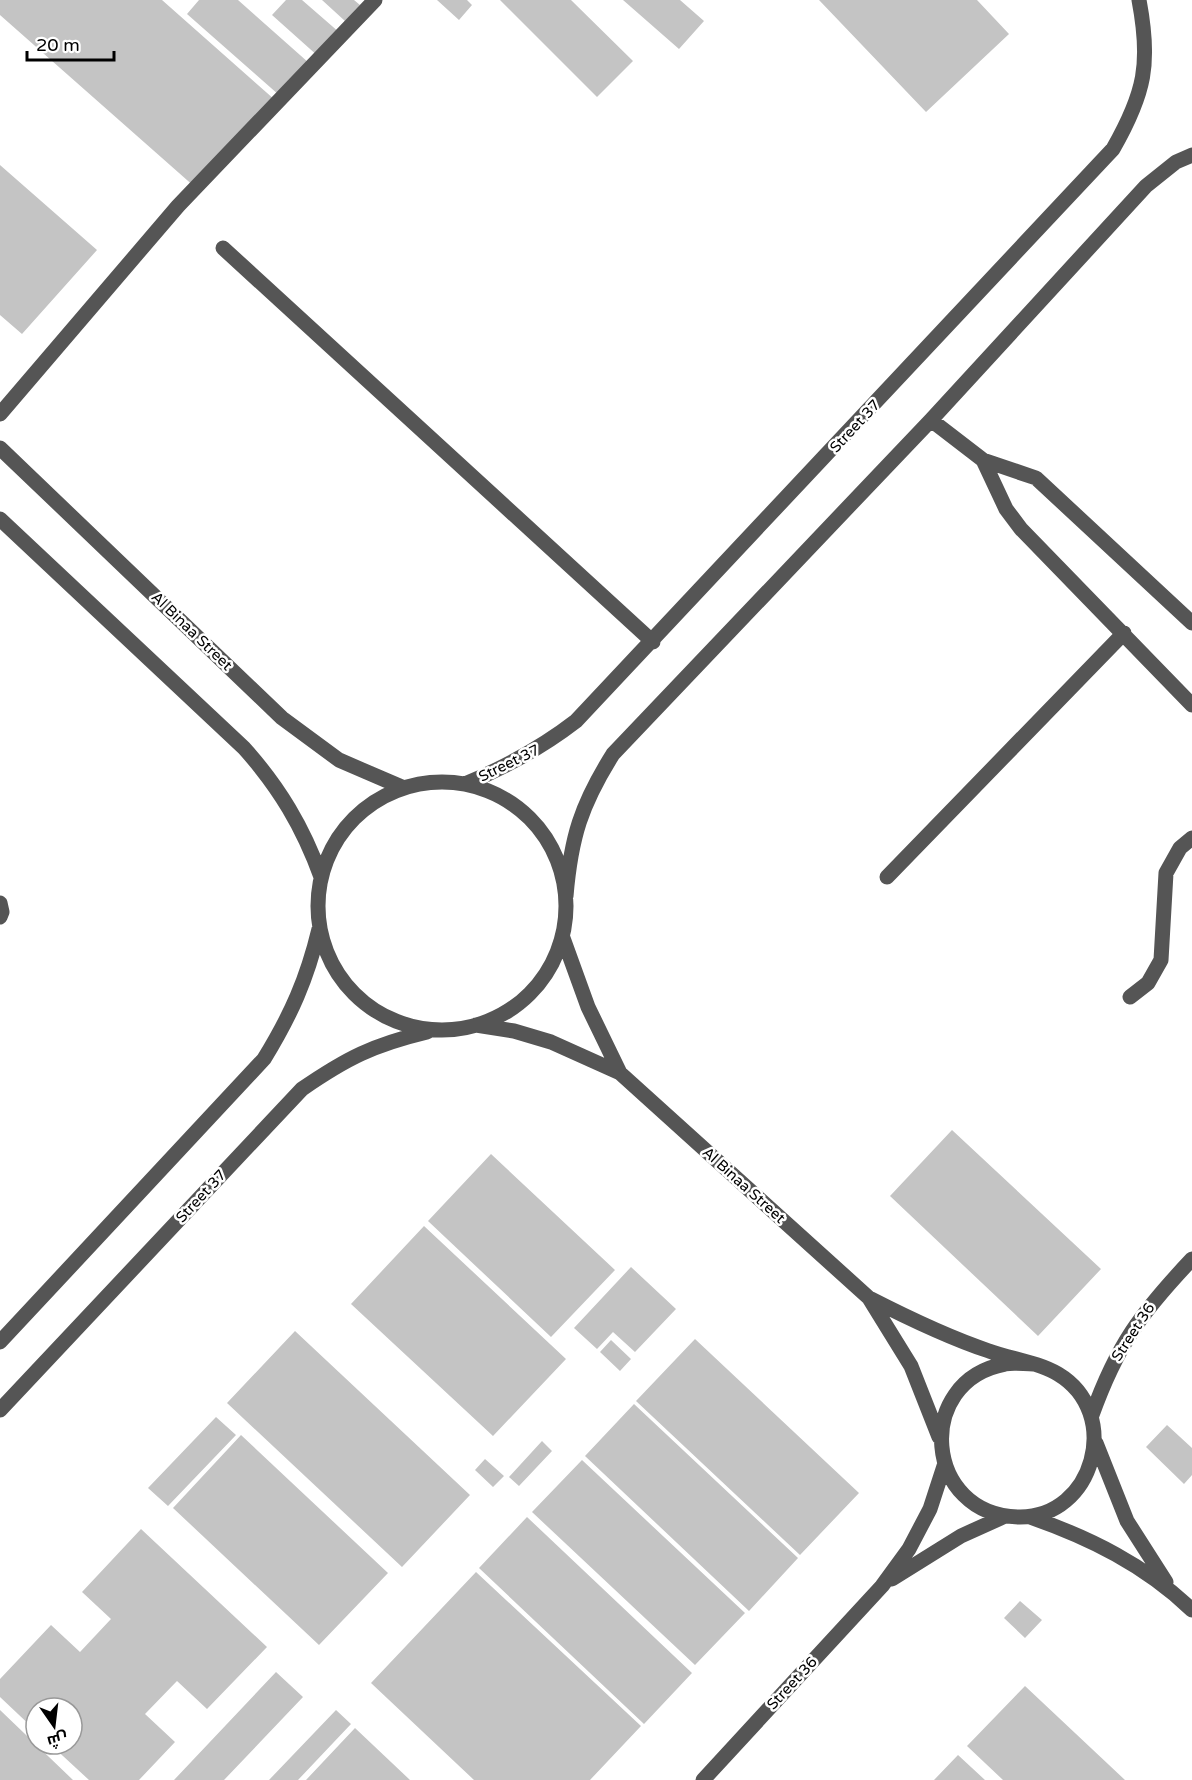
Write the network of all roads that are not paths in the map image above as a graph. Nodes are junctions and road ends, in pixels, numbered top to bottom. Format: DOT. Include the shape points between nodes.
graph roads {
  1 [pos="375,0"];
  2 [pos="1139,0"];
  3 [pos="1192,155"];
  4 [pos="223,248"];
  5 [pos="0,414"];
  6 [pos="931,420"];
  7 [pos="0,448"];
  8 [pos="983,460"];
  9 [pos="0,519"];
  10 [pos="1192,623"];
  11 [pos="1124,633"];
  12 [pos="653,642"];
  13 [pos="1192,705"];
  14 [pos="465,784"];
  15 [pos="404,788"];
  16 [pos="1192,838"];
  17 [pos="321,877"];
  18 [pos="887,877"];
  19 [pos="566,896"];
  20 [pos="0,903"];
  21 [pos="0,917"];
  22 [pos="320,927"];
  23 [pos="563,938"];
  24 [pos="1130,997"];
  25 [pos="476,1025"];
  26 [pos="434,1030"];
  27 [pos="620,1073"];
  28 [pos="1192,1259"];
  29 [pos="869,1298"];
  30 [pos="0,1342"];
  31 [pos="1033,1364"];
  32 [pos="0,1410"];
  33 [pos="1092,1415"];
  34 [pos="940,1439"];
  35 [pos="1096,1442"];
  36 [pos="944,1466"];
  37 [pos="1003,1517"];
  38 [pos="1030,1517"];
  39 [pos="882,1586"];
  40 [pos="1173,1592"];
  41 [pos="1192,1610"];
  42 [pos="703,1780"];
  1 -- 5 [label="street" via="178,206"];
  2 -- 12 [label="street, Street 37" via="1146,37 1144,76 1133,114 1113,149"];
  3 -- 6 [label="street" via="1176,162 1146,186"];
  4 -- 12 [label="street"];
  6 -- 8 [label="street"];
  6 -- 19 [label="street" via="613,754 578,821 569,858"];
  7 -- 15 [label="street, Al Binaa Street" via="291,725 339,760"];
  8 -- 10 [label="street" via="1036,478"];
  8 -- 11 [label="street" via="1006,509 1021,529"];
  9 -- 17 [label="street" via="244,748 291,807"];
  11 -- 13 [label="street"];
  11 -- 18 [label="street"];
  12 -- 14 [label="street, Street 37" via="576,721 542,747"];
  14 -- 15 [label="street" via="424,783"];
  14 -- 19 [label="street" via="508,800 542,832 558,862"];
  15 -- 17 [label="street" via="381,798 349,825 330,853"];
  16 -- 24 [label="street" via="1180,848 1166,873 1161,960 1148,983"];
  17 -- 22 [label="street"];
  19 -- 23 [label="street"];
  20 -- 21 [label="street"];
  22 -- 26 [label="street" via="336,971 350,990 388,1018"];
  22 -- 30 [label="street" via="308,973 290,1018 264,1059"];
  23 -- 25 [label="street" via="555,958 531,993 515,1006"];
  23 -- 27 [label="street, Al Binaa Street" via="588,1007"];
  25 -- 26 [label="street"];
  25 -- 27 [label="street, Al Binaa Street" via="551,1041"];
  26 -- 32 [label="street, Street 37" via="387,1041 342,1061 303,1089"];
  27 -- 29 [label="street, Al Binaa Street"];
  28 -- 33 [label="street, Street 36" via="1129,1332 1107,1372"];
  29 -- 31 [label="street, Al Binaa Street" via="949,1336"];
  29 -- 34 [label="street, Al Binaa Street" via="911,1365"];
  31 -- 33 [label="street" via="1058,1374 1079,1392"];
  31 -- 34 [label="street" via="1006,1364 980,1373 959,1389 945,1413"];
  33 -- 35 [label="street"];
  34 -- 36 [label="street"];
  35 -- 38 [label="street" via="1090,1468 1077,1491 1055,1508"];
  35 -- 40 [label="street" via="1127,1521"];
  36 -- 37 [label="street" via="957,1489 978,1507"];
  36 -- 39 [label="street, Street 36" via="930,1509 909,1549"];
  37 -- 38 [label="street"];
  37 -- 39 [label="street, Street 36" via="930,1554"];
  38 -- 40 [label="street" via="1105,1548"];
  39 -- 42 [label="street, Street 36"];
  40 -- 41 [label="street"];
}
